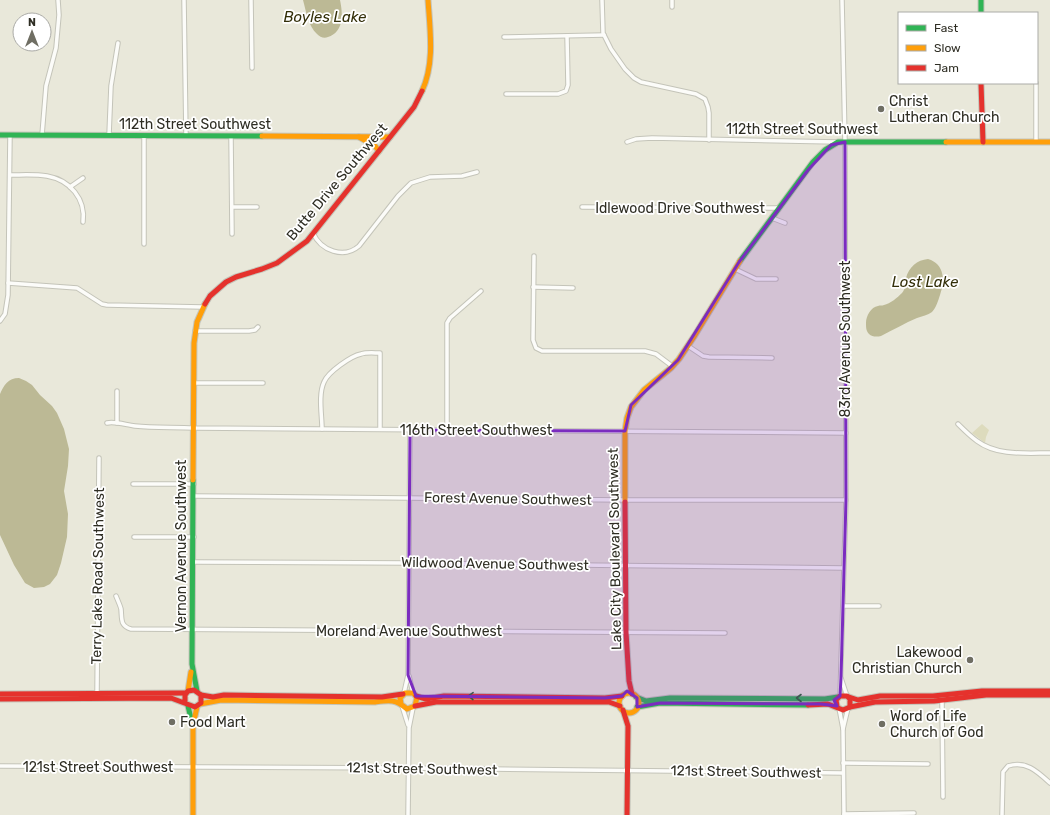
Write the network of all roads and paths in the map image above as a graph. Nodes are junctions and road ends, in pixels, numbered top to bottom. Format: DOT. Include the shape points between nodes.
graph roads {
  1 [pos="58,0"];
  2 [pos="184,0"];
  3 [pos="251,0"];
  4 [pos="428,0"];
  5 [pos="602,0"];
  6 [pos="672,0"];
  7 [pos="842,0"];
  8 [pos="981,0"];
  9 [pos="672,7"];
  10 [pos="981,12"];
  11 [pos="604,35"];
  12 [pos="567,36"];
  13 [pos="504,37"];
  14 [pos="118,43"];
  15 [pos="252,68"];
  16 [pos="981,84"];
  17 [pos="1036,84"];
  18 [pos="506,94"];
  19 [pos="0,135"];
  20 [pos="10,135"];
  21 [pos="42,135"];
  22 [pos="109,135"];
  23 [pos="144,136"];
  24 [pos="186,136"];
  25 [pos="231,136"];
  26 [pos="358,137"];
  27 [pos="390,137"];
  28 [pos="709,140"];
  29 [pos="627,142"];
  30 [pos="838,142"];
  31 [pos="845,142"];
  32 [pos="982,142"];
  33 [pos="1036,142"];
  34 [pos="1050,142"];
  35 [pos="379,151"];
  36 [pos="477,172"];
  37 [pos="10,175"];
  38 [pos="83,178"];
  39 [pos="70,187"];
  40 [pos="232,207"];
  41 [pos="257,207"];
  42 [pos="582,207"];
  43 [pos="778,208"];
  44 [pos="772,218"];
  45 [pos="83,222"];
  46 [pos="785,223"];
  47 [pos="313,233"];
  48 [pos="232,234"];
  49 [pos="144,244"];
  50 [pos="534,256"];
  51 [pos="735,269"];
  52 [pos="776,279"];
  53 [pos="8,283"];
  54 [pos="534,287"];
  55 [pos="573,288"];
  56 [pos="481,291"];
  57 [pos="202,307"];
  58 [pos="0,321"];
  59 [pos="258,327"];
  60 [pos="195,331"];
  61 [pos="688,346"];
  62 [pos="772,358"];
  63 [pos="672,366"];
  64 [pos="194,383"];
  65 [pos="263,383"];
  66 [pos="117,391"];
  67 [pos="107,423"];
  68 [pos="117,423"];
  69 [pos="958,424"];
  70 [pos="194,428"];
  71 [pos="322,429"];
  72 [pos="380,429"];
  73 [pos="410,430"];
  74 [pos="447,430"];
  75 [pos="624,431"];
  76 [pos="846,433"];
  77 [pos="1050,453"];
  78 [pos="99,458"];
  79 [pos="133,484"];
  80 [pos="194,484"];
  81 [pos="194,496"];
  82 [pos="410,497"];
  83 [pos="625,500"];
  84 [pos="846,500"];
  85 [pos="134,537"];
  86 [pos="194,537"];
  87 [pos="194,562"];
  88 [pos="409,563"];
  89 [pos="626,565"];
  90 [pos="843,568"];
  91 [pos="116,596"];
  92 [pos="843,606"];
  93 [pos="879,606"];
  94 [pos="193,629"];
  95 [pos="409,630"];
  96 [pos="626,632"];
  97 [pos="725,633"];
  98 [pos="192,664"];
  99 [pos="408,675"];
  100 [pos="842,678"];
  101 [pos="629,685"];
  102 [pos="1050,691"];
  103 [pos="187,692"];
  104 [pos="199,693"];
  105 [pos="404,693"];
  106 [pos="0,694"];
  107 [pos="97,694"];
  108 [pos="415,695"];
  109 [pos="634,695"];
  110 [pos="1050,695"];
  111 [pos="623,696"];
  112 [pos="839,696"];
  113 [pos="848,696"];
  114 [pos="0,699"];
  115 [pos="942,701"];
  116 [pos="186,704"];
  117 [pos="402,705"];
  118 [pos="199,706"];
  119 [pos="414,707"];
  120 [pos="838,707"];
  121 [pos="849,707"];
  122 [pos="621,708"];
  123 [pos="636,708"];
  124 [pos="193,725"];
  125 [pos="628,726"];
  126 [pos="409,728"];
  127 [pos="843,729"];
  128 [pos="843,763"];
  129 [pos="928,764"];
  130 [pos="0,766"];
  131 [pos="193,767"];
  132 [pos="409,768"];
  133 [pos="627,771"];
  134 [pos="843,773"];
  135 [pos="1050,783"];
  136 [pos="943,797"];
  137 [pos="914,813"];
  138 [pos="844,814"];
  139 [pos="193,815"];
  140 [pos="408,815"];
  141 [pos="627,815"];
  142 [pos="1002,815"];
  1 -- 21 [label="street" via="56,48 46,86"];
  2 -- 24 [label="street"];
  3 -- 15 [label="street"];
  4 -- 27 [label="street, Butte Drive Southwest" via="430,46 427,77 414,108"];
  5 -- 11 [label="street"];
  6 -- 9 [label="street"];
  7 -- 31 [label="street, 83rd Avenue Southwest"];
  8 -- 10 [label="street"];
  11 -- 12 [label="street"];
  11 -- 28 [label="street" via="634,78 641,82 696,94 704,99 709,113"];
  12 -- 13 [label="street"];
  12 -- 18 [label="street" via="568,85 565,92"];
  14 -- 22 [label="street" via="111,86"];
  16 -- 32 [label="street"];
  17 -- 33 [label="street"];
  19 -- 20 [label="street, 112th Street Southwest"];
  20 -- 21 [label="street, 112th Street Southwest"];
  20 -- 37 [label="street"];
  21 -- 22 [label="street, 112th Street Southwest"];
  22 -- 23 [label="street, 112th Street Southwest"];
  23 -- 24 [label="street, 112th Street Southwest"];
  23 -- 49 [label="street"];
  24 -- 25 [label="street, 112th Street Southwest"];
  25 -- 26 [label="street, 112th Street Southwest"];
  25 -- 40 [label="street"];
  26 -- 27 [label="street, 112th Street Southwest"];
  26 -- 35 [label="street"];
  27 -- 35 [label="street, Butte Drive Southwest"];
  28 -- 29 [label="street, 112th Street Southwest" via="652,138"];
  28 -- 30 [label="street, 112th Street Southwest"];
  30 -- 31 [label="street, 112th Street Southwest"];
  30 -- 43 [label="street" via="819,156"];
  31 -- 32 [label="street, 112th Street Southwest"];
  31 -- 76 [label="street, 83rd Avenue Southwest"];
  32 -- 33 [label="street, 112th Street Southwest"];
  33 -- 34 [label="street, 112th Street Southwest"];
  35 -- 47 [label="street, Butte Drive Southwest"];
  36 -- 47 [label="street" via="462,176 430,177 411,183 359,246 352,251 328,249 320,244"];
  37 -- 39 [label="street" via="46,175 61,180"];
  37 -- 53 [label="street"];
  38 -- 39 [label="street"];
  39 -- 45 [label="street" via="81,202"];
  40 -- 41 [label="street"];
  40 -- 48 [label="street"];
  42 -- 43 [label="street, Idlewood Drive Southwest"];
  43 -- 44 [label="street"];
  44 -- 46 [label="street"];
  44 -- 51 [label="street"];
  47 -- 57 [label="street, Butte Drive Southwest" via="283,259 223,284"];
  50 -- 54 [label="street"];
  51 -- 52 [label="street" via="750,278"];
  51 -- 61 [label="street"];
  53 -- 57 [label="street" via="77,288 107,305"];
  53 -- 58 [label="street" via="7,307"];
  54 -- 55 [label="street"];
  54 -- 63 [label="street" via="533,344 536,348 645,351 656,354"];
  56 -- 74 [label="street" via="447,323"];
  57 -- 60 [label="street, Butte Drive Southwest"];
  59 -- 60 [label="street" via="249,332"];
  60 -- 64 [label="street, Butte Drive Southwest"];
  61 -- 62 [label="street" via="709,357"];
  61 -- 63 [label="street"];
  63 -- 75 [label="street, Lake City Boulevard Southwest" via="631,405"];
  64 -- 65 [label="street"];
  64 -- 70 [label="street, Butte Drive Southwest"];
  66 -- 68 [label="street"];
  67 -- 68 [label="street, 116th Street Southwest"];
  68 -- 70 [label="street, 116th Street Southwest"];
  69 -- 77 [label="street" via="978,442 997,450"];
  70 -- 71 [label="street, 116th Street Southwest"];
  70 -- 80 [label="street, Vernon Avenue Southwest"];
  71 -- 72 [label="street, 116th Street Southwest"];
  71 -- 72 [label="street" via="321,397 326,378 334,370 363,353 380,353"];
  72 -- 73 [label="street, 116th Street Southwest"];
  73 -- 74 [label="street, 116th Street Southwest"];
  73 -- 82 [label="street"];
  74 -- 75 [label="street, 116th Street Southwest"];
  75 -- 76 [label="street, 116th Street Southwest"];
  75 -- 83 [label="street, Lake City Boulevard Southwest"];
  76 -- 84 [label="street, 83rd Avenue Southwest"];
  78 -- 107 [label="street, Terry Lake Road Southwest"];
  79 -- 80 [label="street"];
  80 -- 81 [label="street, Vernon Avenue Southwest"];
  81 -- 82 [label="street, Forest Avenue Southwest"];
  81 -- 86 [label="street, Vernon Avenue Southwest"];
  82 -- 83 [label="street, Forest Avenue Southwest"];
  82 -- 88 [label="street"];
  83 -- 84 [label="street, Forest Avenue Southwest"];
  83 -- 89 [label="street, Lake City Boulevard Southwest"];
  84 -- 90 [label="street, 83rd Avenue Southwest"];
  85 -- 86 [label="street"];
  86 -- 87 [label="street, Vernon Avenue Southwest"];
  87 -- 88 [label="street, Wildwood Avenue Southwest"];
  87 -- 94 [label="street, Vernon Avenue Southwest"];
  88 -- 89 [label="street, Wildwood Avenue Southwest"];
  88 -- 95 [label="street"];
  89 -- 90 [label="street, Wildwood Avenue Southwest"];
  89 -- 96 [label="street, Lake City Boulevard Southwest"];
  90 -- 92 [label="street, 83rd Avenue Southwest"];
  91 -- 94 [label="street, Moreland Avenue Southwest" via="126,628"];
  92 -- 93 [label="street"];
  92 -- 100 [label="street, 83rd Avenue Southwest"];
  94 -- 95 [label="street, Moreland Avenue Southwest"];
  94 -- 98 [label="street, Vernon Avenue Southwest"];
  95 -- 96 [label="street, Moreland Avenue Southwest"];
  95 -- 99 [label="street"];
  96 -- 97 [label="street, Moreland Avenue Southwest"];
  96 -- 101 [label="street, Lake City Boulevard Southwest" via="629,642"];
  98 -- 103 [label="street, Vernon Avenue Southwest"];
  98 -- 104 [label="street, Vernon Avenue Southwest"];
  99 -- 105 [label="street"];
  99 -- 108 [label="street"];
  100 -- 112 [label="street, 83rd Avenue Southwest"];
  100 -- 113 [label="street, 83rd Avenue Southwest"];
  101 -- 109 [label="street, Lake City Boulevard Southwest"];
  101 -- 111 [label="street"];
  102 -- 113 [label="street" via="982,690 933,696 880,696 858,700"];
  103 -- 104 [label="street"];
  103 -- 107 [label="street"];
  103 -- 116 [label="street" via="184,698"];
  104 -- 105 [label="street" via="213,697 382,697"];
  104 -- 118 [label="street" via="202,700"];
  105 -- 108 [label="street"];
  105 -- 117 [label="street" via="400,698"];
  106 -- 107 [label="street"];
  111 -- 108 [label="street, one-way" via="444,696 426,699"];
  108 -- 119 [label="street" via="417,700"];
  109 -- 111 [label="street" via="626,693"];
  112 -- 109 [label="street, one-way" via="825,700 670,698 646,701"];
  109 -- 123 [label="street" via="638,701"];
  110 -- 115 [label="street" via="986,695"];
  111 -- 122 [label="street" via="620,700"];
  112 -- 113 [label="street"];
  112 -- 120 [label="street" via="836,702"];
  113 -- 121 [label="street" via="851,702"];
  114 -- 116 [label="street" via="171,698"];
  115 -- 121 [label="street" via="875,702"];
  115 -- 136 [label="street"];
  116 -- 118 [label="street" via="193,708"];
  116 -- 124 [label="street"];
  117 -- 118 [label="street" via="389,700 221,700"];
  117 -- 119 [label="street" via="408,709"];
  117 -- 126 [label="street"];
  118 -- 124 [label="street"];
  119 -- 122 [label="street" via="436,702 609,702"];
  119 -- 126 [label="street"];
  120 -- 121 [label="street" via="843,710"];
  120 -- 123 [label="street" via="825,704 660,703"];
  120 -- 127 [label="street"];
  121 -- 127 [label="street"];
  122 -- 123 [label="street" via="630,712"];
  122 -- 125 [label="street"];
  123 -- 125 [label="street"];
  124 -- 131 [label="street"];
  125 -- 133 [label="street"];
  126 -- 132 [label="street"];
  127 -- 128 [label="street"];
  128 -- 129 [label="street"];
  128 -- 134 [label="street"];
  130 -- 131 [label="street, 121st Street Southwest"];
  131 -- 132 [label="street, 121st Street Southwest"];
  131 -- 139 [label="street"];
  132 -- 133 [label="street, 121st Street Southwest"];
  132 -- 140 [label="street"];
  133 -- 134 [label="street, 121st Street Southwest"];
  133 -- 141 [label="street"];
  134 -- 138 [label="street"];
  135 -- 142 [label="street" via="1026,765 1008,766 1003,772"];
  137 -- 138 [label="street"];
}
